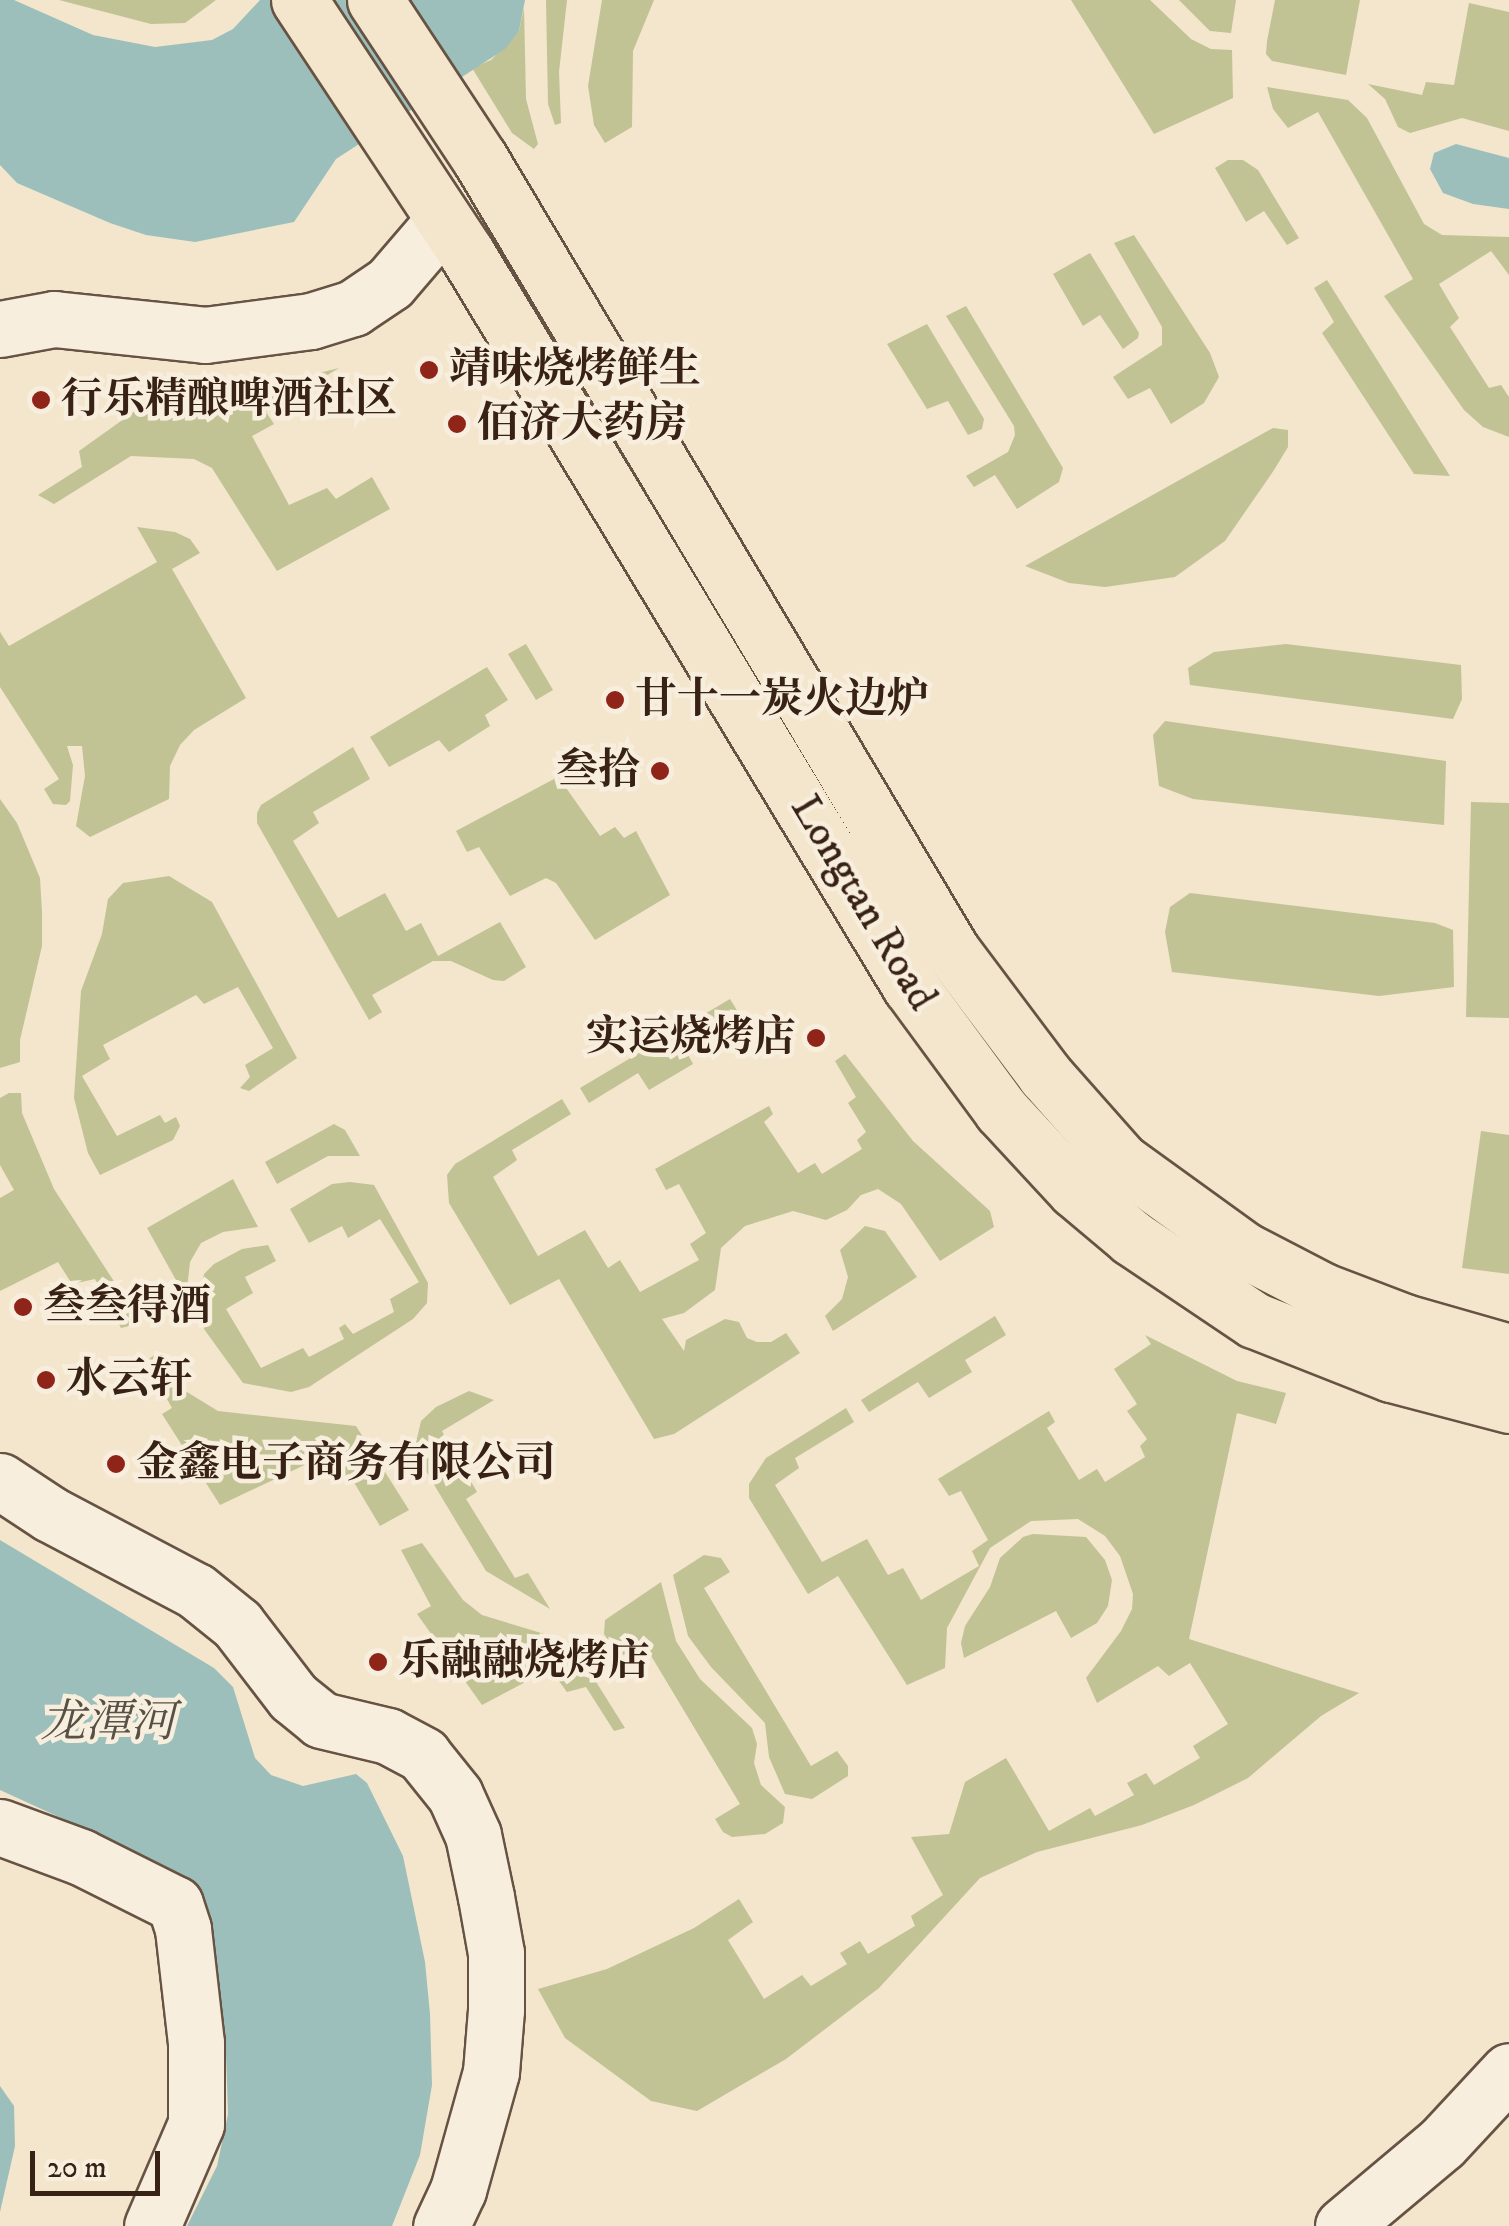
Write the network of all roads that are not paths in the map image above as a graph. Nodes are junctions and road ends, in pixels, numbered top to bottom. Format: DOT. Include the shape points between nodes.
graph roads {
  1 [pos="299,0"];
  2 [pos="375,0"];
  3 [pos="430,201"];
  4 [pos="0,328"];
  5 [pos="1509,1352"];
  6 [pos="1509,1405"];
  7 [pos="0,1481"];
  8 [pos="0,1828"];
  9 [pos="1509,2071"];
  10 [pos="152,2226"];
  11 [pos="441,2226"];
  12 [pos="1343,2226"];
  1 -- 3 [label="main road, Longtan Road"];
  2 -- 5 [label="main road, Longtan Road" via="468,142 952,951 1045,1075 1121,1161 1244,1250 1322,1291"];
  3 -- 4 [label="street" via="390,282 353,308 311,321 205,335 54,319"];
  3 -- 6 [label="main road, Longtan Road" via="910,986 1001,1110 1075,1190 1132,1238 1254,1320 1391,1374"];
  7 -- 11 [label="street" via="196,1591 237,1624 293,1696 322,1720 388,1736 422,1755 456,1795 474,1835 486,1897 496,1953 496,2010 491,2072 458,2190"];
  8 -- 10 [label="street" via="81,1857 176,1904 196,2043 196,2124"];
  9 -- 12 [label="street" via="1442,2143"];
}
